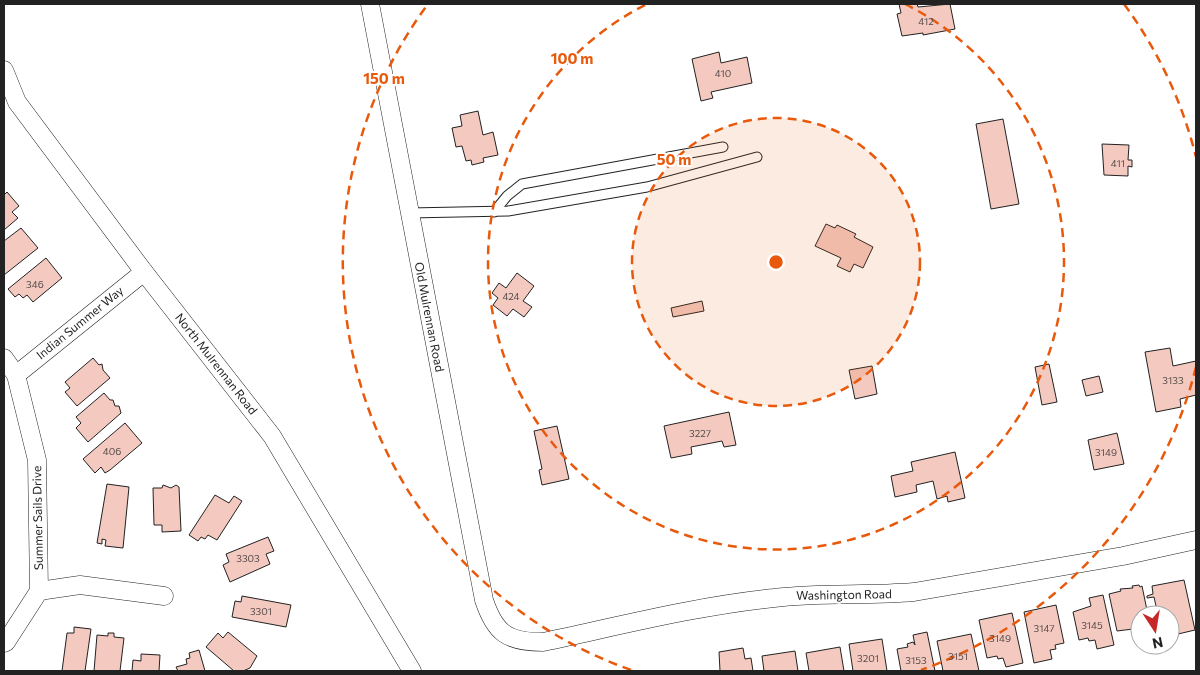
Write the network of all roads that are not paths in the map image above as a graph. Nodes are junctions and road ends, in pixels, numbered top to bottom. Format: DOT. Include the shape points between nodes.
graph roads {
  1 [pos="370,4"];
  2 [pos="4,70"];
  3 [pos="723,147"];
  4 [pos="757,157"];
  5 [pos="494,212"];
  6 [pos="409,213"];
  7 [pos="144,272"];
  8 [pos="4,358"];
  9 [pos="16,375"];
  10 [pos="1196,540"];
  11 [pos="39,591"];
  12 [pos="164,596"];
  13 [pos="497,627"];
  14 [pos="4,642"];
  15 [pos="412,671"];
  1 -- 6 [label="street, Old Mulrennan Road"];
  2 -- 7 [label="street, North Mulrennan Road" via="17,102"];
  3 -- 5 [label="lane" via="522,184"];
  4 -- 5 [label="lane" via="648,187"];
  5 -- 6 [label="lane"];
  6 -- 13 [label="street, Old Mulrennan Road" via="484,600"];
  7 -- 9 [label="street, Indian Summer Way"];
  7 -- 15 [label="street, North Mulrennan Road" via="272,436"];
  8 -- 9 [label="street, Summer Sails Drive"];
  9 -- 11 [label="street, Summer Sails Drive" via="37,460"];
  10 -- 13 [label="street, Washington Road" via="1104,560 914,592 819,594 720,605 543,642 514,639 503,635"];
  11 -- 12 [label="street" via="80,585"];
  11 -- 14 [label="street"];
}
